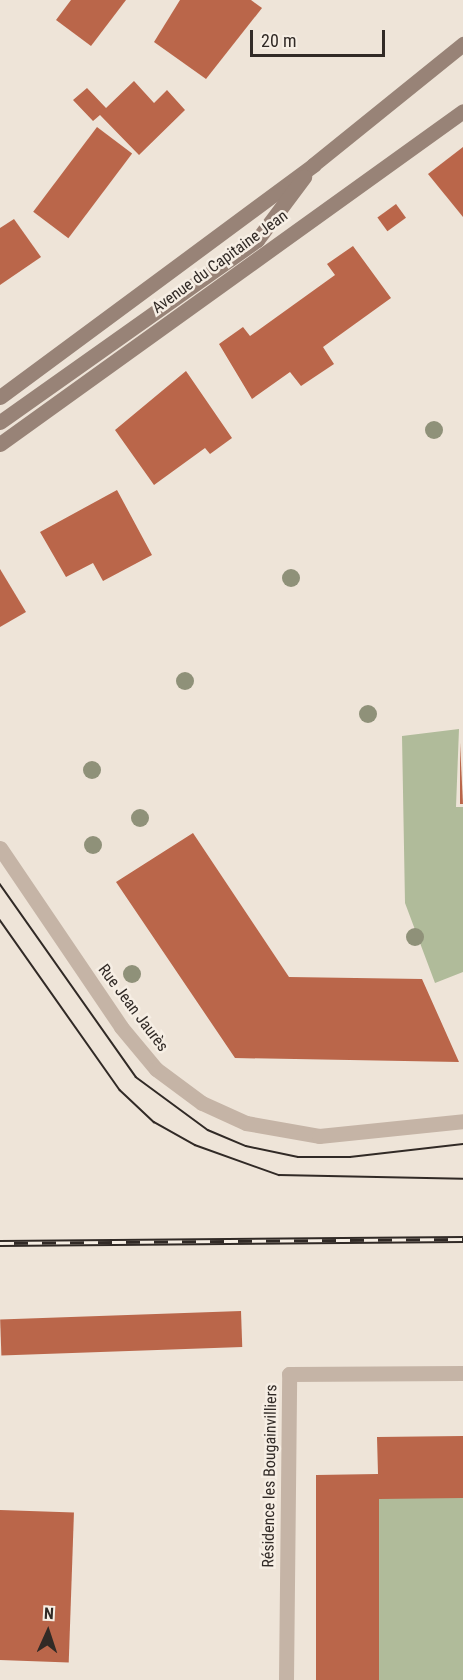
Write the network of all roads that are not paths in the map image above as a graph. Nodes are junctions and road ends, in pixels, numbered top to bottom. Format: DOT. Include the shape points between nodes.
graph roads {
  1 [pos="463,44"];
  2 [pos="463,111"];
  3 [pos="313,165"];
  4 [pos="0,397"];
  5 [pos="0,422"];
  6 [pos="0,444"];
  7 [pos="0,848"];
  8 [pos="463,1121"];
  9 [pos="463,1373"];
  10 [pos="286,1680"];
  1 -- 3 [label="main road, Avenue du Capitaine Jean"];
  2 -- 6 [label="main road, Avenue du Capitaine Jean"];
  3 -- 4 [label="main road, Avenue du Capitaine Jean"];
  3 -- 5 [label="main road, Avenue du Capitaine Jean" via="257,240"];
  7 -- 8 [label="street, Rue Jean Jaurès" via="121,1027 156,1069 202,1103 246,1123 319,1136"];
  9 -- 10 [label="street, Résidence les Bougainvilliers" via="290,1374"];
}
